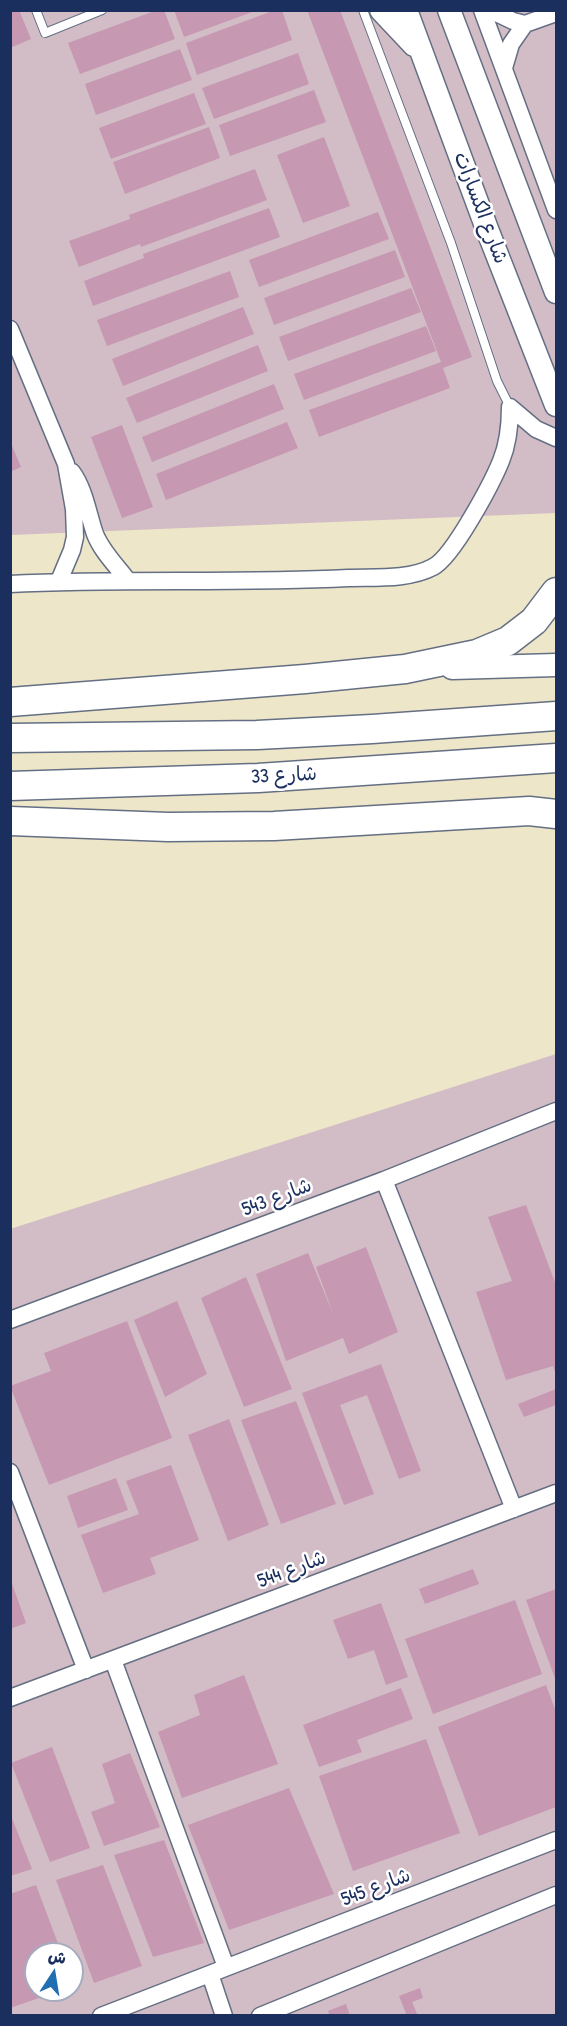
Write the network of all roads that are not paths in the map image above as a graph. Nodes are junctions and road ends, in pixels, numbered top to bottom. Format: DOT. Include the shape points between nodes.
graph roads {
  1 [pos="36,10"];
  2 [pos="75,10"];
  3 [pos="102,10"];
  4 [pos="363,10"];
  5 [pos="381,10"];
  6 [pos="406,10"];
  7 [pos="449,10"];
  8 [pos="482,10"];
  9 [pos="490,10"];
  10 [pos="556,13"];
  11 [pos="79,20"];
  12 [pos="525,24"];
  13 [pos="421,53"];
  14 [pos="504,68"];
  15 [pos="552,187"];
  16 [pos="556,210"];
  17 [pos="556,292"];
  18 [pos="10,330"];
  19 [pos="556,405"];
  20 [pos="510,407"];
  21 [pos="556,438"];
  22 [pos="66,464"];
  23 [pos="59,581"];
  24 [pos="128,581"];
  25 [pos="10,584"];
  26 [pos="556,592"];
  27 [pos="556,665"];
  28 [pos="405,669"];
  29 [pos="10,702"];
  30 [pos="556,716"];
  31 [pos="10,738"];
  32 [pos="556,758"];
  33 [pos="10,786"];
  34 [pos="556,807"];
  35 [pos="543,813"];
  36 [pos="10,821"];
  37 [pos="556,1111"];
  38 [pos="384,1180"];
  39 [pos="10,1320"];
  40 [pos="10,1472"];
  41 [pos="556,1493"];
  42 [pos="514,1509"];
  43 [pos="113,1660"];
  44 [pos="86,1670"];
  45 [pos="10,1698"];
  46 [pos="556,1840"];
  47 [pos="556,1894"];
  48 [pos="226,1967"];
  49 [pos="210,1974"];
  50 [pos="101,2016"];
  51 [pos="224,2016"];
  52 [pos="260,2016"];
  1 -- 11 [label="lane" via="45,33"];
  2 -- 11 [label="lane"];
  3 -- 11 [label="lane"];
  4 -- 20 [label="lane" via="451,243 497,381"];
  5 -- 13 [label="street"];
  6 -- 13 [label="street, شارع الكسارات"];
  7 -- 17 [label="street"];
  8 -- 14 [label="street"];
  9 -- 12 [label="street"];
  10 -- 12 [label="street"];
  12 -- 14 [label="street" via="511,44"];
  13 -- 19 [label="street, شارع الكسارات"];
  14 -- 15 [label="street"];
  15 -- 16 [label="street"];
  18 -- 22 [label="street"];
  20 -- 21 [label="street" via="536,429"];
  20 -- 24 [label="street" via="501,460 463,531 432,568 405,574 320,579"];
  22 -- 23 [label="street" via="75,537"];
  22 -- 24 [label="street" via="82,491 96,536"];
  23 -- 24 [label="street"];
  23 -- 25 [label="street"];
  26 -- 28 [label="highway" via="534,621 508,641 477,654"];
  27 -- 28 [label="street"];
  28 -- 29 [label="highway"];
  30 -- 31 [label="highway" via="257,735"];
  32 -- 33 [label="highway, شارع 33" via="258,778"];
  34 -- 35 [label="street"];
  35 -- 36 [label="highway" via="274,826 168,827"];
  37 -- 38 [label="street, شارع 543"];
  38 -- 39 [label="street, شارع 543"];
  38 -- 42 [label="street"];
  40 -- 44 [label="street"];
  41 -- 42 [label="street, شارع 544"];
  42 -- 43 [label="street, شارع 544"];
  43 -- 44 [label="street, شارع 544"];
  43 -- 48 [label="street"];
  44 -- 45 [label="street, شارع 544"];
  46 -- 48 [label="street, شارع 545"];
  47 -- 52 [label="street"];
  48 -- 49 [label="street, شارع 545"];
  49 -- 50 [label="street, شارع 545"];
  49 -- 51 [label="street"];
}
